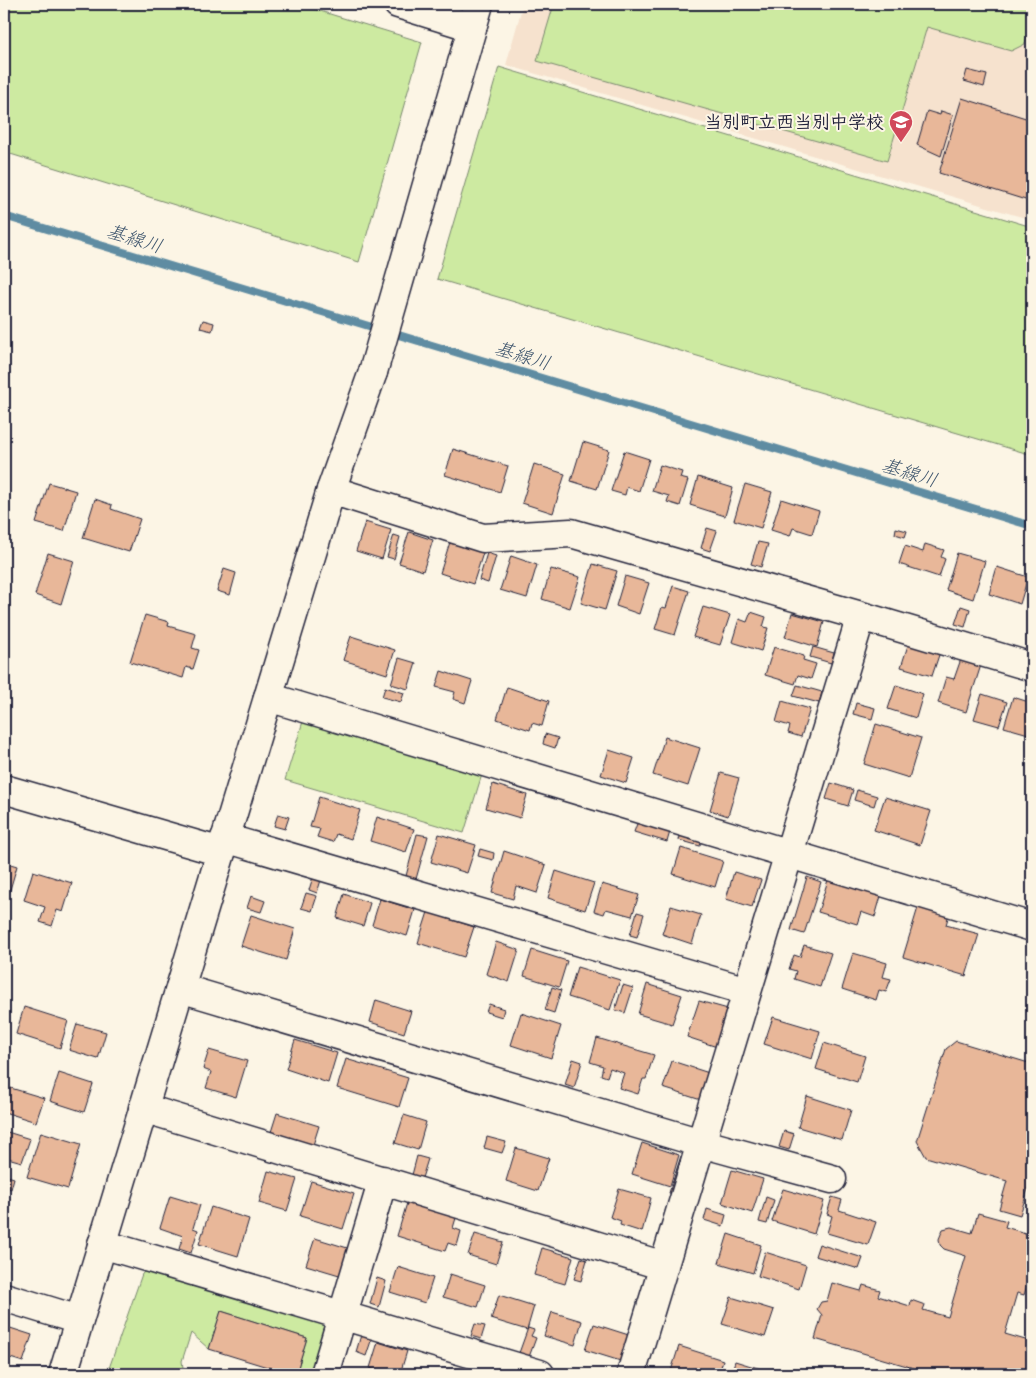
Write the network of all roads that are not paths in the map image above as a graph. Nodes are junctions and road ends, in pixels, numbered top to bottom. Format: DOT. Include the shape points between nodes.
graph roads {
  1 [pos="398,4"];
  2 [pos="475,15"];
  3 [pos="330,490"];
  4 [pos="861,616"];
  5 [pos="1032,667"];
  6 [pos="268,697"];
  7 [pos="4,788"];
  8 [pos="223,845"];
  9 [pos="789,854"];
  10 [pos="1032,927"];
  11 [pos="180,988"];
  12 [pos="748,991"];
  13 [pos="143,1108"];
  14 [pos="702,1143"];
  15 [pos="832,1179"];
  16 [pos="383,1180"];
  17 [pos="102,1244"];
  18 [pos="664,1266"];
  19 [pos="4,1297"];
  20 [pos="342,1316"];
  21 [pos="79,1320"];
  22 [pos="63,1374"];
  23 [pos="325,1374"];
  24 [pos="540,1374"];
  25 [pos="632,1374"];
  1 -- 2 [label="street"];
  2 -- 3 [label="street" via="372,372"];
  3 -- 4 [label="street" via="483,538 571,533"];
  3 -- 6 [label="street"];
  4 -- 5 [label="street"];
  4 -- 9 [label="street"];
  6 -- 8 [label="street"];
  6 -- 9 [label="street"];
  7 -- 8 [label="street"];
  8 -- 11 [label="street"];
  8 -- 12 [label="street"];
  9 -- 10 [label="street"];
  9 -- 12 [label="street"];
  11 -- 13 [label="street"];
  11 -- 14 [label="street"];
  12 -- 14 [label="street"];
  13 -- 16 [label="street"];
  13 -- 17 [label="street"];
  14 -- 15 [label="street"];
  14 -- 18 [label="street"];
  16 -- 18 [label="street"];
  16 -- 20 [label="street"];
  17 -- 20 [label="street"];
  17 -- 21 [label="street"];
  18 -- 25 [label="street"];
  19 -- 21 [label="street"];
  20 -- 23 [label="street"];
  20 -- 24 [label="street"];
  21 -- 22 [label="street"];
}
